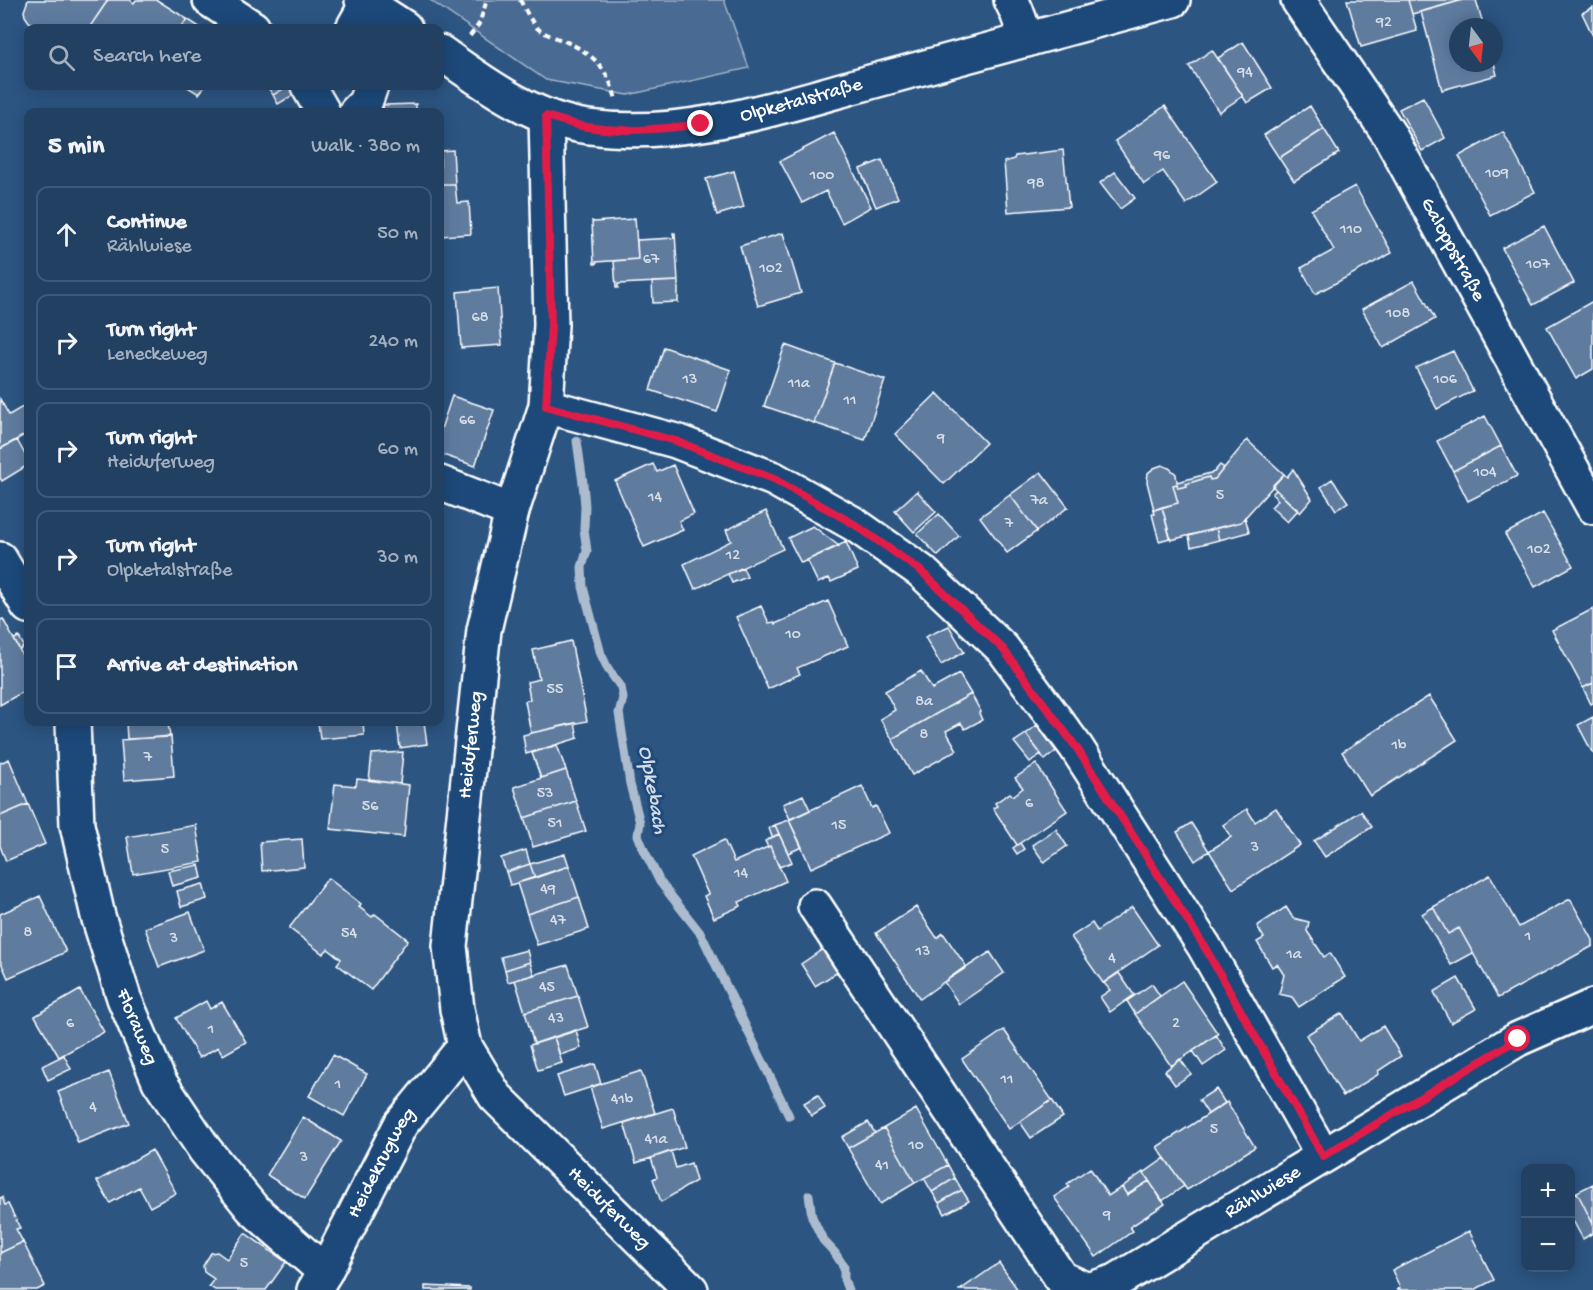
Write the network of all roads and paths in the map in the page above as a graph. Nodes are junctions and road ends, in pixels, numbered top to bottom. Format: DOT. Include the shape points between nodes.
graph roads {
  1 [pos="210,0"];
  2 [pos="520,0"];
  3 [pos="1011,0"];
  4 [pos="1173,0"];
  5 [pos="1298,0"];
  6 [pos="361,11"];
  7 [pos="248,24"];
  8 [pos="395,24"];
  9 [pos="1027,40"];
  10 [pos="444,55"];
  11 [pos="310,90"];
  12 [pos="370,90"];
  13 [pos="617,102"];
  14 [pos="321,108"];
  15 [pos="360,108"];
  16 [pos="546,116"];
  17 [pos="546,406"];
  18 [pos="444,485"];
  19 [pos="1593,507"];
  20 [pos="513,511"];
  21 [pos="0,559"];
  22 [pos="24,599"];
  23 [pos="73,726"];
  24 [pos="814,906"];
  25 [pos="1593,1006"];
  26 [pos="465,1047"];
  27 [pos="1323,1156"];
  28 [pos="320,1281"];
  29 [pos="691,1290"];
  30 [pos="1088,1290"];
  1 -- 7 [label="street"];
  2 -- 13 [label="path" via="538,28 598,61"];
  3 -- 9 [label="street"];
  4 -- 9 [label="street, Olpketalstraße"];
  5 -- 19 [label="street, Galoppstraße" via="1389,134"];
  6 -- 8 [label="street"];
  9 -- 16 [label="street, Olpketalstraße" via="729,120 622,130 587,127"];
  10 -- 16 [label="street, Olpketalstraße" via="504,95"];
  11 -- 14 [label="street"];
  12 -- 15 [label="street"];
  16 -- 17 [label="street, Heiduferweg" via="551,325"];
  17 -- 20 [label="street, Heiduferweg"];
  17 -- 27 [label="street" via="676,441 774,479 854,524 921,571 1003,649 1076,747 1204,946"];
  18 -- 20 [label="street"];
  20 -- 26 [label="street, Heiduferweg" via="484,630 450,946"];
  21 -- 22 [label="street"];
  23 -- 28 [label="street, Floraweg" via="76,825 98,916 124,998 159,1081 205,1150"];
  24 -- 30 [label="street, Rählwiese" via="1061,1278"];
  25 -- 27 [label="street, Rählwiese" via="1518,1039"];
  26 -- 28 [label="street, Heidekrugweg" via="401,1124"];
  26 -- 29 [label="street, Heiduferweg" via="495,1096"];
  27 -- 30 [label="street, Rählwiese" via="1116,1281"];
}
